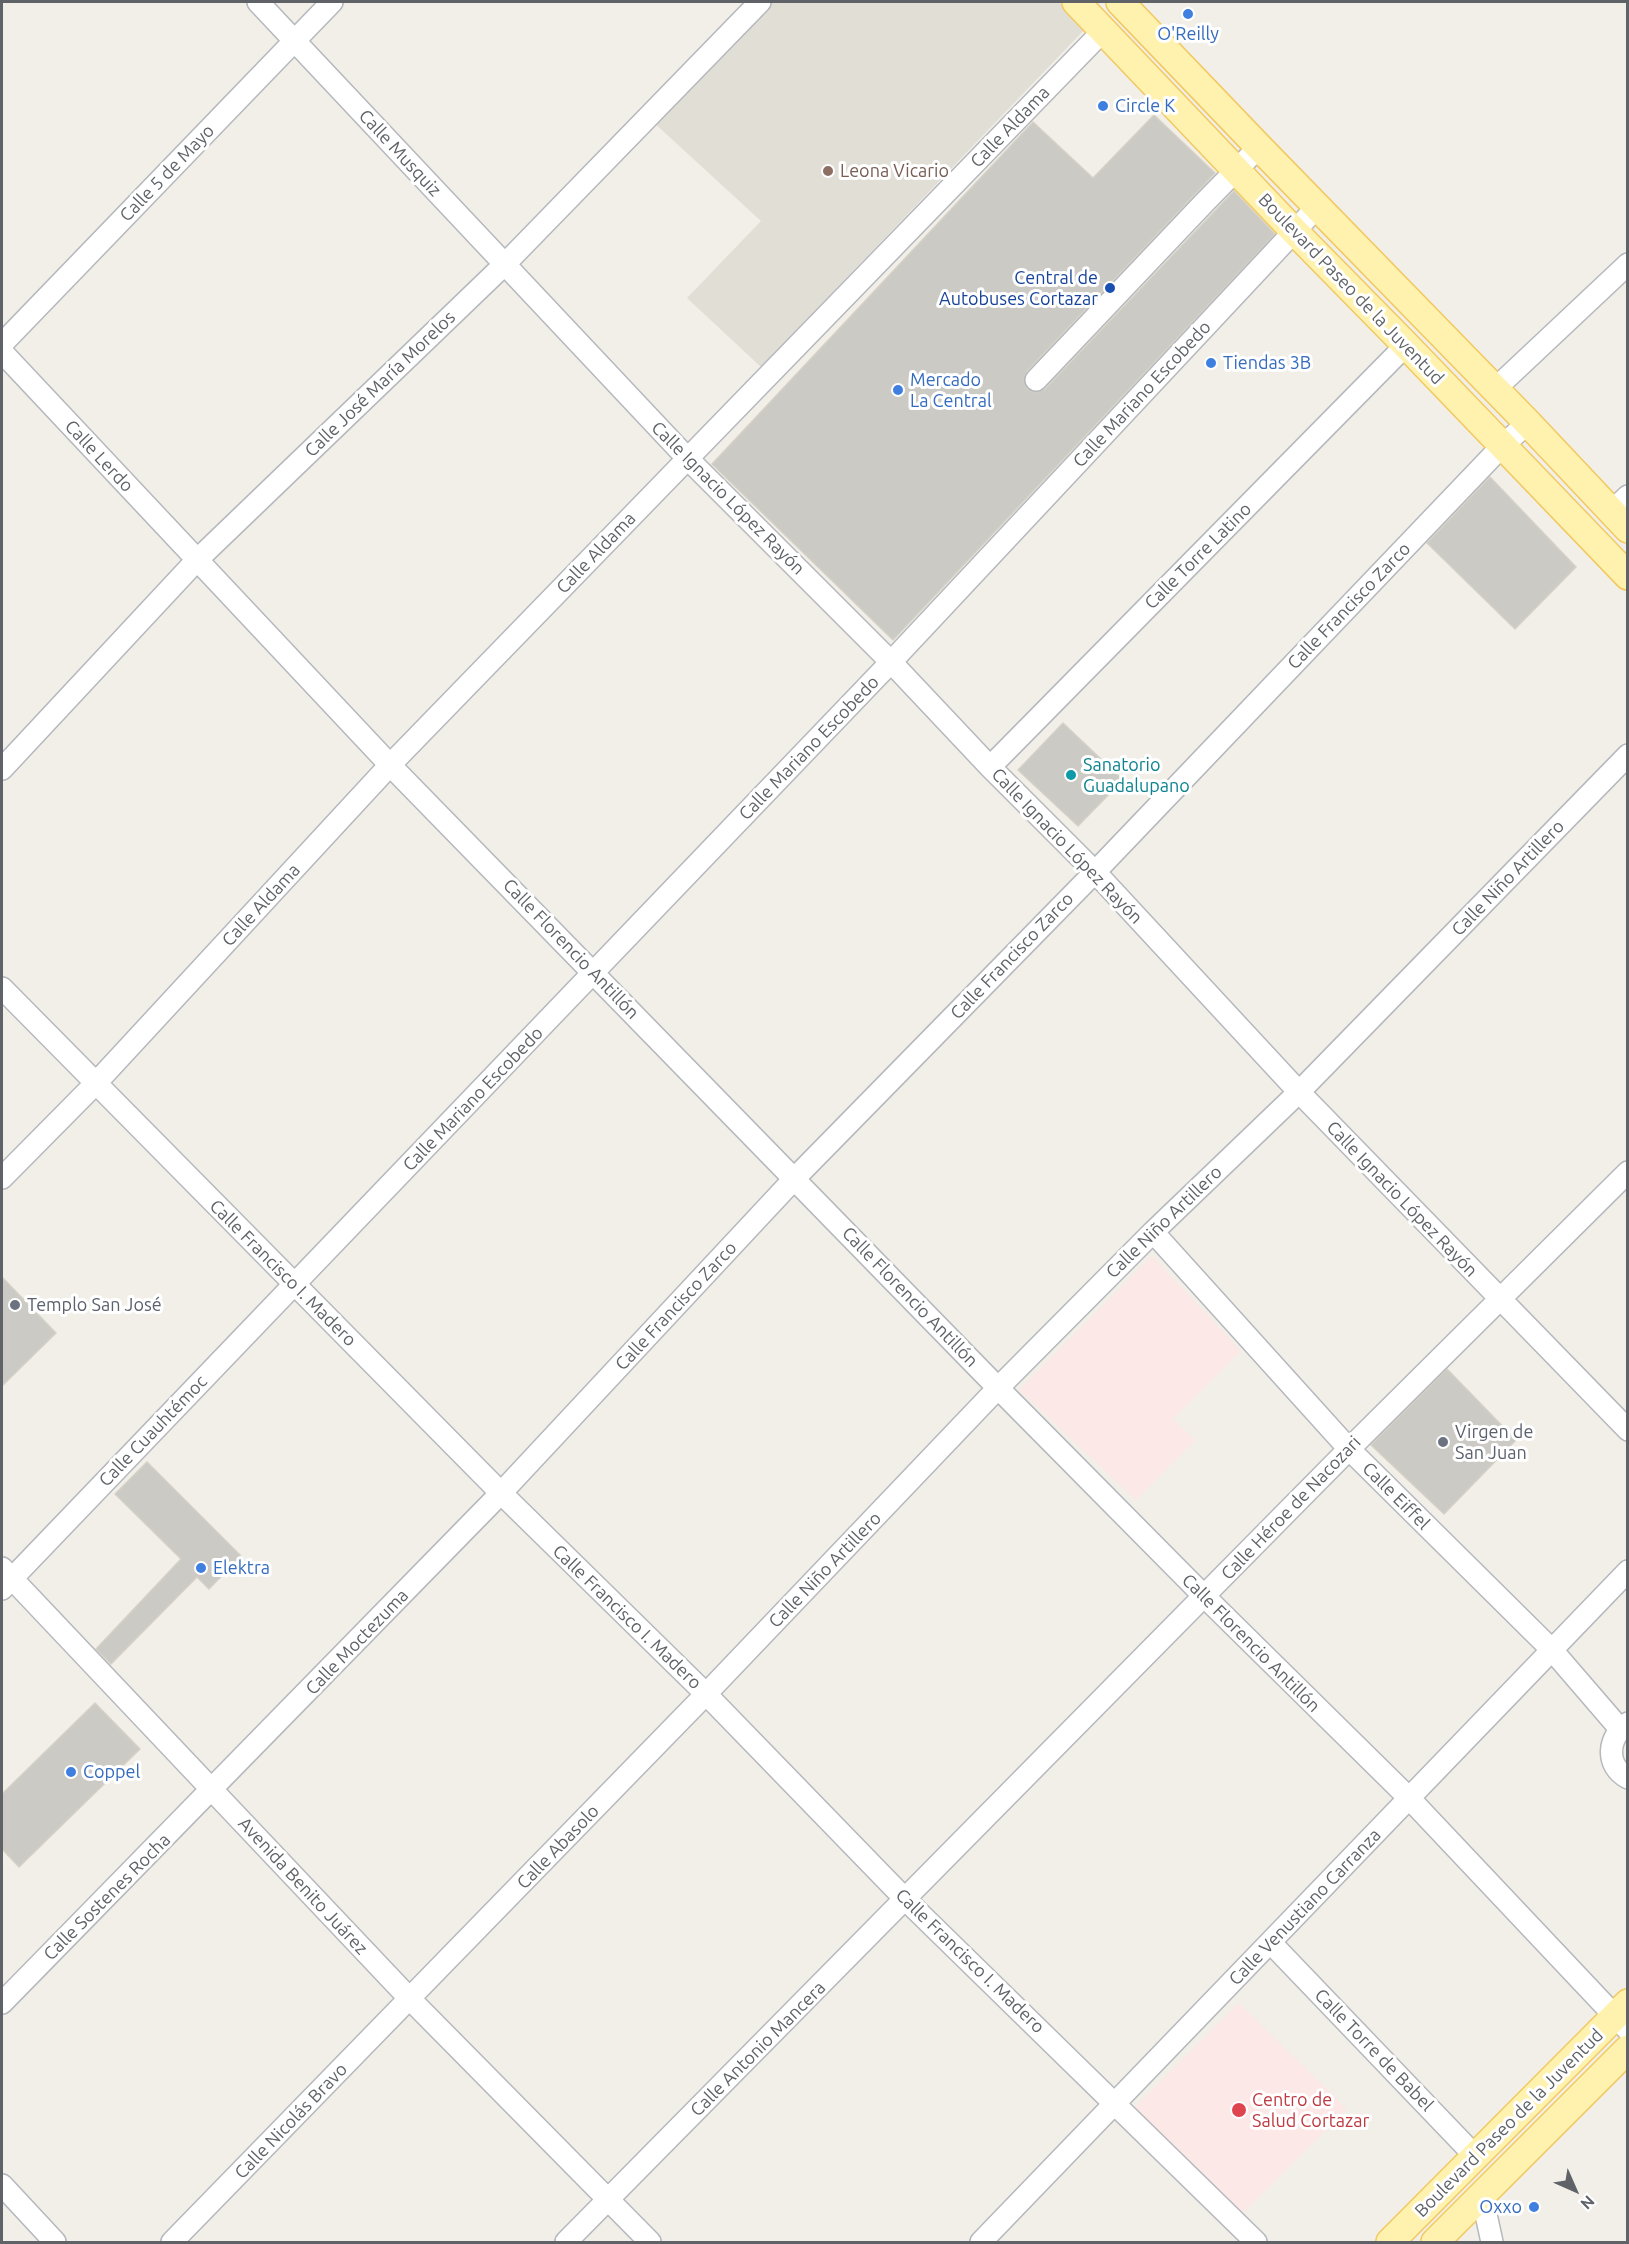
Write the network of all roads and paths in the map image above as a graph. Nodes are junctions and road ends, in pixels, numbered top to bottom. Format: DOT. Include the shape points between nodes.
graph roads {
  1 [pos="258,2"];
  2 [pos="332,2"];
  3 [pos="760,2"];
  4 [pos="1076,2"];
  5 [pos="1120,2"];
  6 [pos="1104,30"];
  7 [pos="294,41"];
  8 [pos="1259,147"];
  9 [pos="1237,171"];
  10 [pos="1318,206"];
  11 [pos="1294,231"];
  12 [pos="505,264"];
  13 [pos="1628,264"];
  14 [pos="2,344"];
  15 [pos="1406,345"];
  16 [pos="2,352"];
  17 [pos="1036,380"];
  18 [pos="1495,389"];
  19 [pos="1528,423"];
  20 [pos="1503,445"];
  21 [pos="688,459"];
  22 [pos="1622,512"];
  23 [pos="196,561"];
  24 [pos="1628,576"];
  25 [pos="891,662"];
  26 [pos="1628,755"];
  27 [pos="390,765"];
  28 [pos="990,767"];
  29 [pos="2,769"];
  30 [pos="1095,872"];
  31 [pos="594,973"];
  32 [pos="2,988"];
  33 [pos="96,1083"];
  34 [pos="1299,1092"];
  35 [pos="1628,1172"];
  36 [pos="2,1178"];
  37 [pos="795,1178"];
  38 [pos="1153,1232"];
  39 [pos="295,1284"];
  40 [pos="1498,1298"];
  41 [pos="998,1388"];
  42 [pos="1628,1430"];
  43 [pos="1349,1449"];
  44 [pos="501,1493"];
  45 [pos="1628,1571"];
  46 [pos="5,1579"];
  47 [pos="1204,1597"];
  48 [pos="1552,1650"];
  49 [pos="706,1694"];
  50 [pos="1624,1726"];
  51 [pos="1628,1778"];
  52 [pos="212,1790"];
  53 [pos="1409,1798"];
  54 [pos="906,1900"];
  55 [pos="1271,1943"];
  56 [pos="410,1999"];
  57 [pos="2,2004"];
  58 [pos="1623,2016"];
  59 [pos="1628,2049"];
  60 [pos="1116,2104"];
  61 [pos="1476,2157"];
  62 [pos="2,2185"];
  63 [pos="1482,2196"];
  64 [pos="609,2199"];
  65 [pos="55,2242"];
  66 [pos="172,2242"];
  67 [pos="566,2242"];
  68 [pos="650,2242"];
  69 [pos="981,2242"];
  70 [pos="1256,2242"];
  71 [pos="1390,2242"];
  72 [pos="1435,2242"];
  73 [pos="1492,2242"];
  1 -- 7 [label="street, Calle Musquiz"];
  2 -- 7 [label="street, Calle 5 de Mayo"];
  3 -- 12 [label="street, Calle José María Morelos"];
  4 -- 6 [label="main road, Boulevard Paseo de la Juventud"];
  5 -- 8 [label="main road, Boulevard Paseo de la Juventud"];
  6 -- 9 [label="main road, Boulevard Paseo de la Juventud"];
  6 -- 21 [label="street, Calle Aldama"];
  7 -- 12 [label="street, Calle Musquiz"];
  7 -- 14 [label="street, Calle 5 de Mayo"];
  8 -- 9 [label="street"];
  8 -- 10 [label="main road, Boulevard Paseo de la Juventud"];
  9 -- 11 [label="main road, Boulevard Paseo de la Juventud"];
  9 -- 17 [label="street"];
  10 -- 11 [label="street, Calle Mariano Escobedo"];
  10 -- 18 [label="main road, Boulevard Paseo de la Juventud"];
  11 -- 15 [label="main road, Boulevard Paseo de la Juventud"];
  11 -- 25 [label="street, Calle Mariano Escobedo"];
  12 -- 21 [label="street, Calle Ignacio López Rayón"];
  12 -- 23 [label="street, Calle José María Morelos"];
  13 -- 18 [label="street"];
  15 -- 20 [label="main road, Boulevard Paseo de la Juventud"];
  15 -- 28 [label="street, Calle Torre Latino"];
  16 -- 23 [label="street, Calle Lerdo"];
  18 -- 19 [label="main road, Boulevard Paseo de la Juventud"];
  19 -- 20 [label="street, Calle Francisco Zarco"];
  19 -- 22 [label="main road, Boulevard Paseo de la Juventud"];
  20 -- 24 [label="main road, Boulevard Paseo de la Juventud"];
  20 -- 30 [label="street, Calle Francisco Zarco"];
  21 -- 25 [label="street, Calle Ignacio López Rayón"];
  21 -- 27 [label="street, Calle Aldama"];
  23 -- 27 [label="street, Calle Florencio Antillón"];
  23 -- 29 [label="street, Calle José María Morelos"];
  25 -- 28 [label="street, Calle Ignacio López Rayón"];
  25 -- 31 [label="street, Calle Mariano Escobedo"];
  26 -- 34 [label="street, Calle Niño Artillero"];
  27 -- 31 [label="street, Calle Florencio Antillón"];
  27 -- 33 [label="street, Calle Aldama"];
  28 -- 30 [label="street, Calle Ignacio López Rayón"];
  30 -- 34 [label="street, Calle Ignacio López Rayón"];
  30 -- 37 [label="street, Calle Francisco Zarco"];
  31 -- 37 [label="street, Calle Florencio Antillón"];
  31 -- 39 [label="street, Calle Mariano Escobedo"];
  32 -- 33 [label="street, Calle Francisco I. Madero"];
  33 -- 36 [label="street, Calle Aldama"];
  33 -- 39 [label="street, Calle Francisco I. Madero"];
  34 -- 38 [label="street, Calle Niño Artillero"];
  34 -- 40 [label="street, Calle Ignacio López Rayón"];
  35 -- 40 [label="street, Calle Héroe de Nacozari"];
  37 -- 41 [label="street, Calle Florencio Antillón"];
  37 -- 44 [label="street, Calle Francisco Zarco"];
  38 -- 41 [label="street, Calle Niño Artillero"];
  38 -- 43 [label="street, Calle Eiffel"];
  39 -- 44 [label="street, Calle Francisco I. Madero"];
  39 -- 46 [label="street, Calle Cuauhtémoc"];
  40 -- 42 [label="street, Calle Ignacio López Rayón"];
  40 -- 43 [label="street, Calle Héroe de Nacozari"];
  41 -- 47 [label="street, Calle Florencio Antillón"];
  41 -- 49 [label="street, Calle Niño Artillero"];
  43 -- 47 [label="street, Calle Héroe de Nacozari"];
  43 -- 48 [label="street, Calle Eiffel"];
  44 -- 49 [label="street, Calle Francisco I. Madero"];
  44 -- 52 [label="street, Calle Moctezuma"];
  45 -- 48 [label="street, Calle Venustiano Carranza"];
  46 -- 52 [label="street, Avenida Benito Juárez"];
  47 -- 53 [label="street, Calle Florencio Antillón"];
  47 -- 54 [label="street, Calle Héroe de Nacozari"];
  48 -- 50 [label="street, Calle Eiffel"];
  48 -- 53 [label="street, Calle Venustiano Carranza"];
  49 -- 54 [label="street, Calle Francisco I. Madero"];
  49 -- 56 [label="street, Calle Abasolo"];
  50 -- 51 [label="street, Calle Eiffel" via="1611,1744 1611,1753 1617,1770"];
  52 -- 56 [label="street, Avenida Benito Juárez"];
  52 -- 57 [label="street, Calle Sostenes Rocha"];
  53 -- 55 [label="street, Calle Venustiano Carranza"];
  53 -- 58 [label="street, Calle Florencio Antillón"];
  54 -- 60 [label="street, Calle Francisco I. Madero"];
  54 -- 64 [label="street, Calle Antonio Mancera"];
  55 -- 60 [label="street, Calle Venustiano Carranza"];
  55 -- 61 [label="street, Calle Torre de Babel"];
  56 -- 64 [label="street, Avenida Benito Juárez"];
  56 -- 66 [label="street, Calle Nicolás Bravo"];
  58 -- 61 [label="main road, Boulevard Paseo de la Juventud"];
  59 -- 63 [label="main road, Boulevard Paseo de la Juventud"];
  60 -- 69 [label="street, Calle Venustiano Carranza"];
  60 -- 70 [label="street, Calle Francisco I. Madero"];
  61 -- 71 [label="main road, Boulevard Paseo de la Juventud"];
  62 -- 65 [label="street"];
  63 -- 72 [label="main road, Boulevard Paseo de la Juventud"];
  63 -- 73 [label="street"];
  64 -- 67 [label="street, Calle Antonio Mancera"];
  64 -- 68 [label="street, Avenida Benito Juárez"];
}
